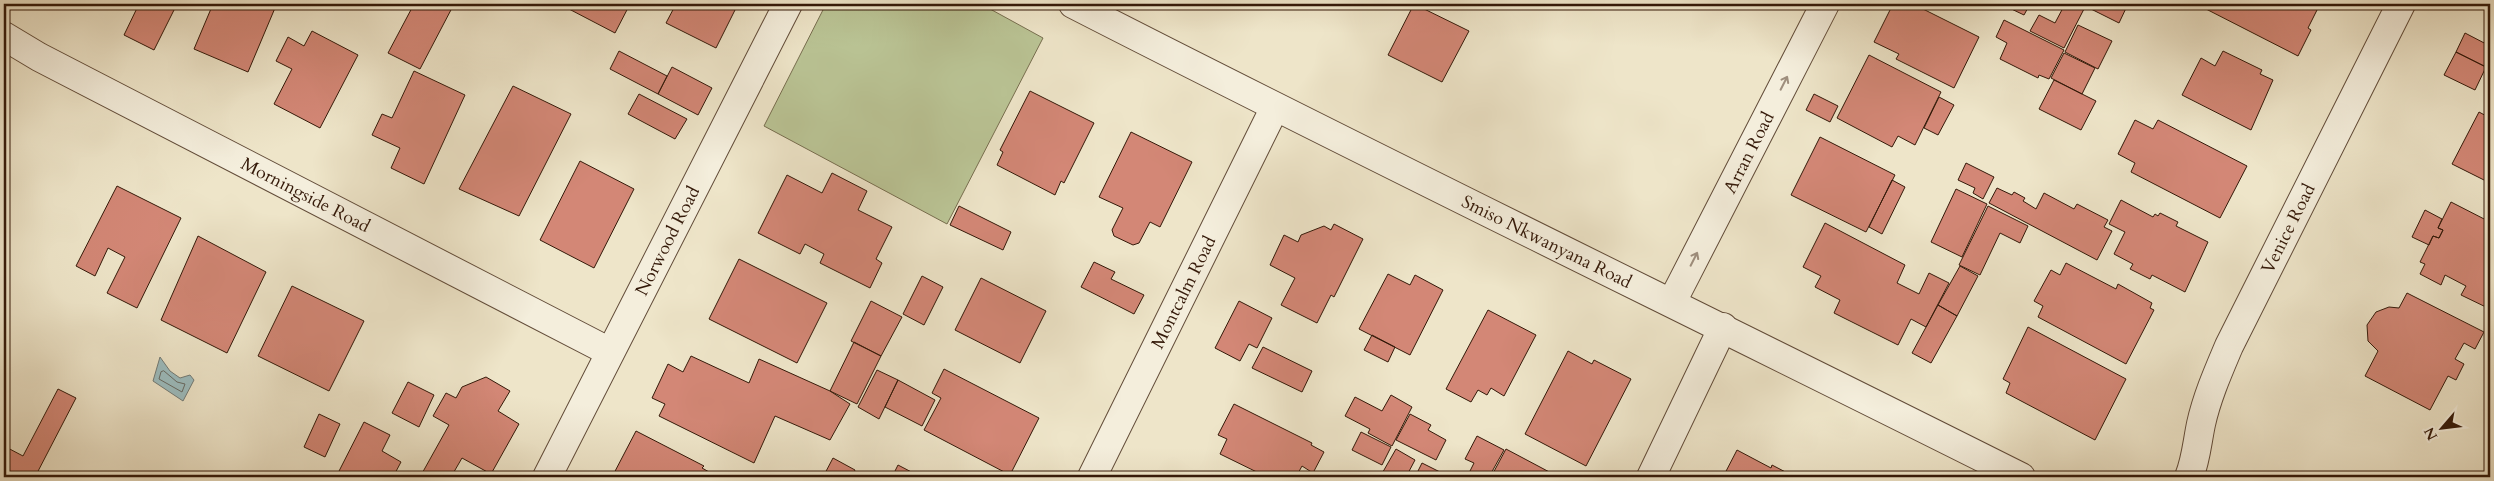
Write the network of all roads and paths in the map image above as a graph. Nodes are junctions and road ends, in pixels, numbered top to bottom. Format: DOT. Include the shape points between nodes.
graph roads {
  1 [pos="788,4"];
  2 [pos="1073,4"];
  3 [pos="1825,4"];
  4 [pos="2401,4"];
  5 [pos="4,36"];
  6 [pos="1275,107"];
  7 [pos="1672,302"];
  8 [pos="1723,327"];
  9 [pos="610,352"];
  10 [pos="2194,472"];
  11 [pos="546,477"];
  12 [pos="1092,477"];
  13 [pos="1651,477"];
  14 [pos="2021,477"];
  1 -- 9 [label="street, Norwood Road"];
  2 -- 6 [label="street, Smiso Nkwanyana Road"];
  7 -- 3 [label="street, Arran Road, one-way"];
  4 -- 10 [label="street, Venice Road" via="2229,346 2207,405"];
  5 -- 9 [label="street, Morningside Road"];
  6 -- 7 [label="street, Smiso Nkwanyana Road"];
  6 -- 12 [label="street, Montcalm Road"];
  7 -- 8 [label="street, Smiso Nkwanyana Road"];
  8 -- 13 [label="street"];
  8 -- 14 [label="street, Smiso Nkwanyana Road"];
  9 -- 11 [label="street, Norwood Road"];
}
